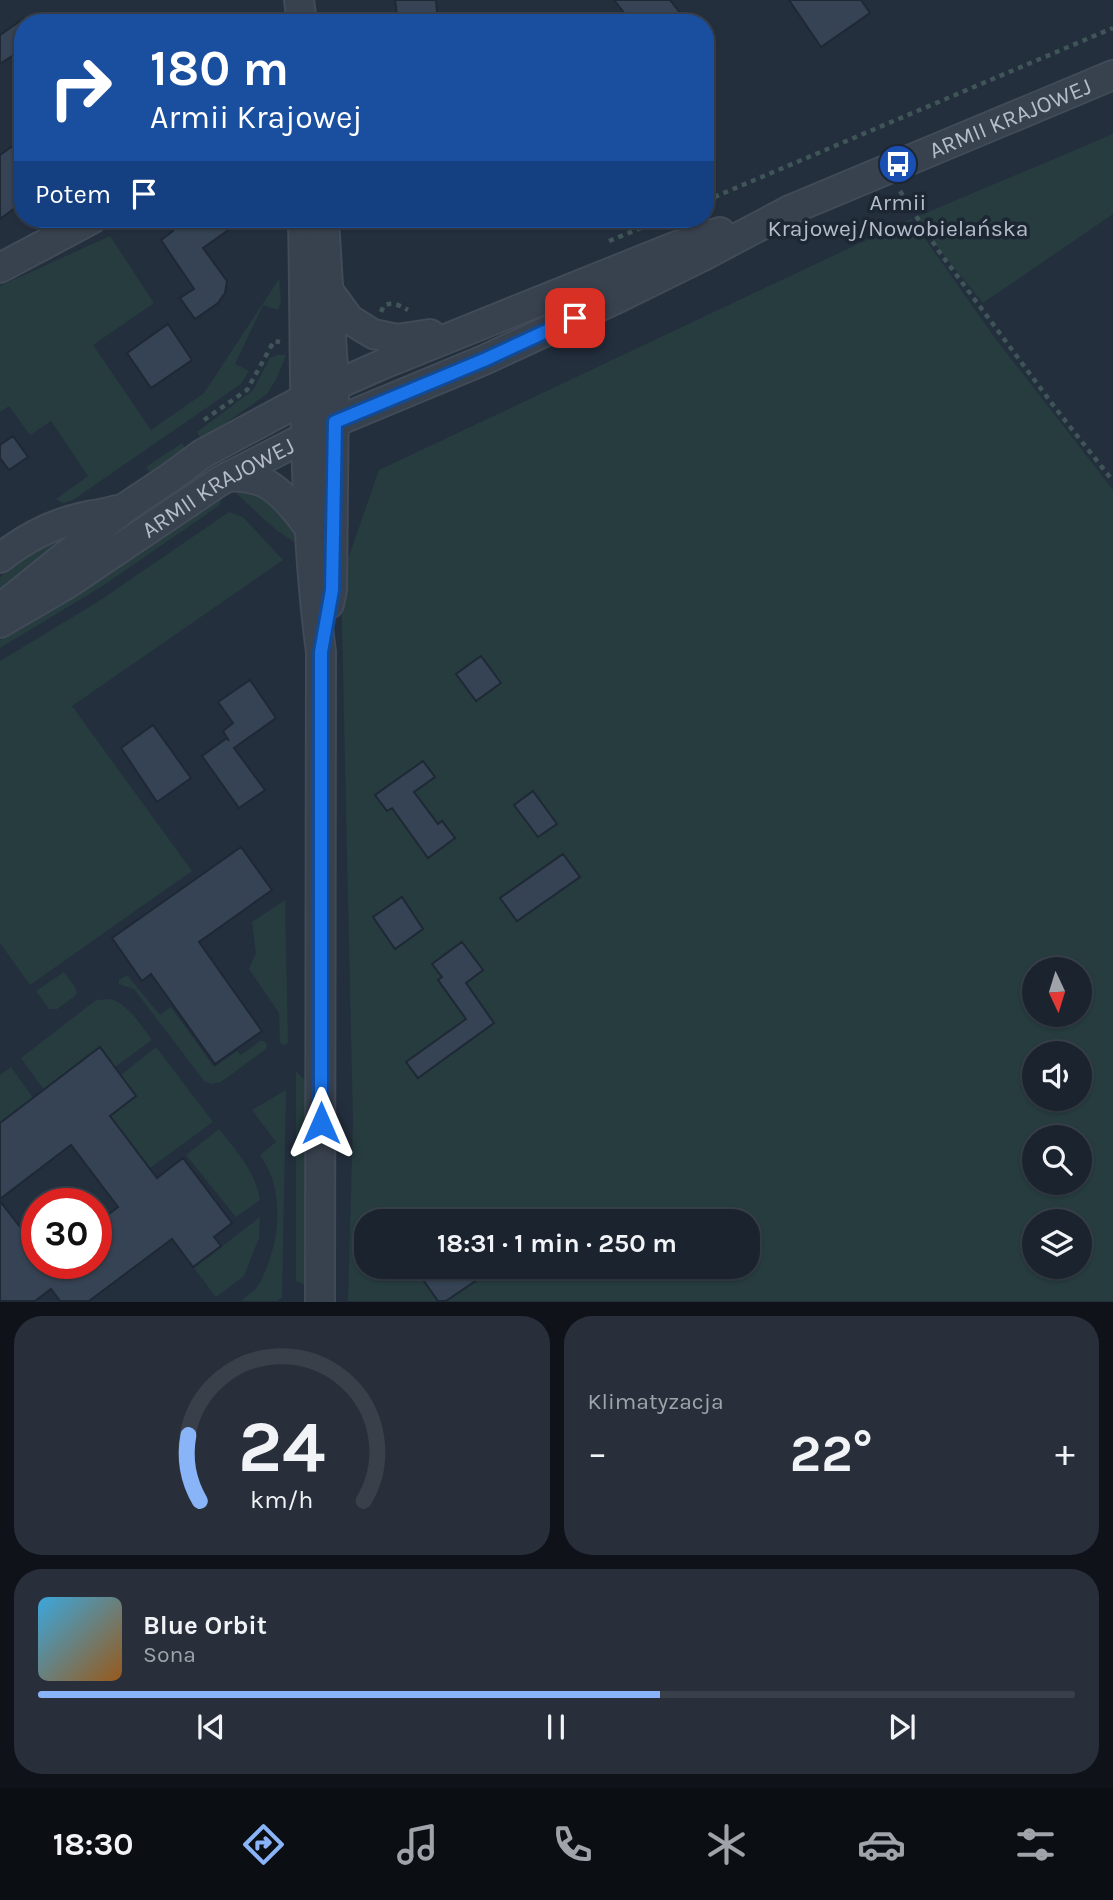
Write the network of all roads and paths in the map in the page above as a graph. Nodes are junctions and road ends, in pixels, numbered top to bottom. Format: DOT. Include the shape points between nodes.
graph roads {
  1 [pos="1113,28"];
  2 [pos="1113,75"];
  3 [pos="897,187"];
  4 [pos="714,197"];
  5 [pos="790,210"];
  6 [pos="75,228"];
  7 [pos="303,228"];
  8 [pos="325,228"];
  9 [pos="0,268"];
  10 [pos="328,290"];
  11 [pos="471,329"];
  12 [pos="274,341"];
  13 [pos="334,386"];
  14 [pos="306,398"];
  15 [pos="335,422"];
  16 [pos="198,424"];
  17 [pos="306,436"];
  18 [pos="229,476"];
  19 [pos="1113,481"];
  20 [pos="126,507"];
  21 [pos="310,529"];
  22 [pos="0,558"];
  23 [pos="0,608"];
  24 [pos="0,624"];
  25 [pos="321,652"];
  26 [pos="320,1301"];
  1 -- 4 [label="path"];
  2 -- 5 [label="street, ARMII KRAJOWEJ"];
  3 -- 19 [label="path" via="967,290"];
  5 -- 11 [label="street, ARMII KRAJOWEJ" via="674,247"];
  5 -- 15 [label="street, ARMII KRAJOWEJ" via="620,297"];
  6 -- 9 [label="street"];
  7 -- 14 [label="street"];
  8 -- 10 [label="street"];
  10 -- 11 [label="street" via="349,319 373,334 397,339"];
  10 -- 13 [label="street"];
  11 -- 13 [label="street, ARMII KRAJOWEJ"];
  12 -- 16 [label="path" via="247,390"];
  13 -- 14 [label="street, ARMII KRAJOWEJ"];
  13 -- 15 [label="street"];
  14 -- 17 [label="street"];
  14 -- 20 [label="street, ARMII KRAJOWEJ" via="202,454"];
  15 -- 17 [label="street, ARMII KRAJOWEJ"];
  15 -- 25 [label="street" via="332,590"];
  17 -- 18 [label="street, ARMII KRAJOWEJ"];
  17 -- 21 [label="street"];
  18 -- 21 [label="street" via="259,480 295,509"];
  18 -- 24 [label="street, ARMII KRAJOWEJ"];
  20 -- 22 [label="street" via="49,527"];
  20 -- 23 [label="street, ARMII KRAJOWEJ"];
  21 -- 25 [label="street"];
  25 -- 26 [label="street"];
}
